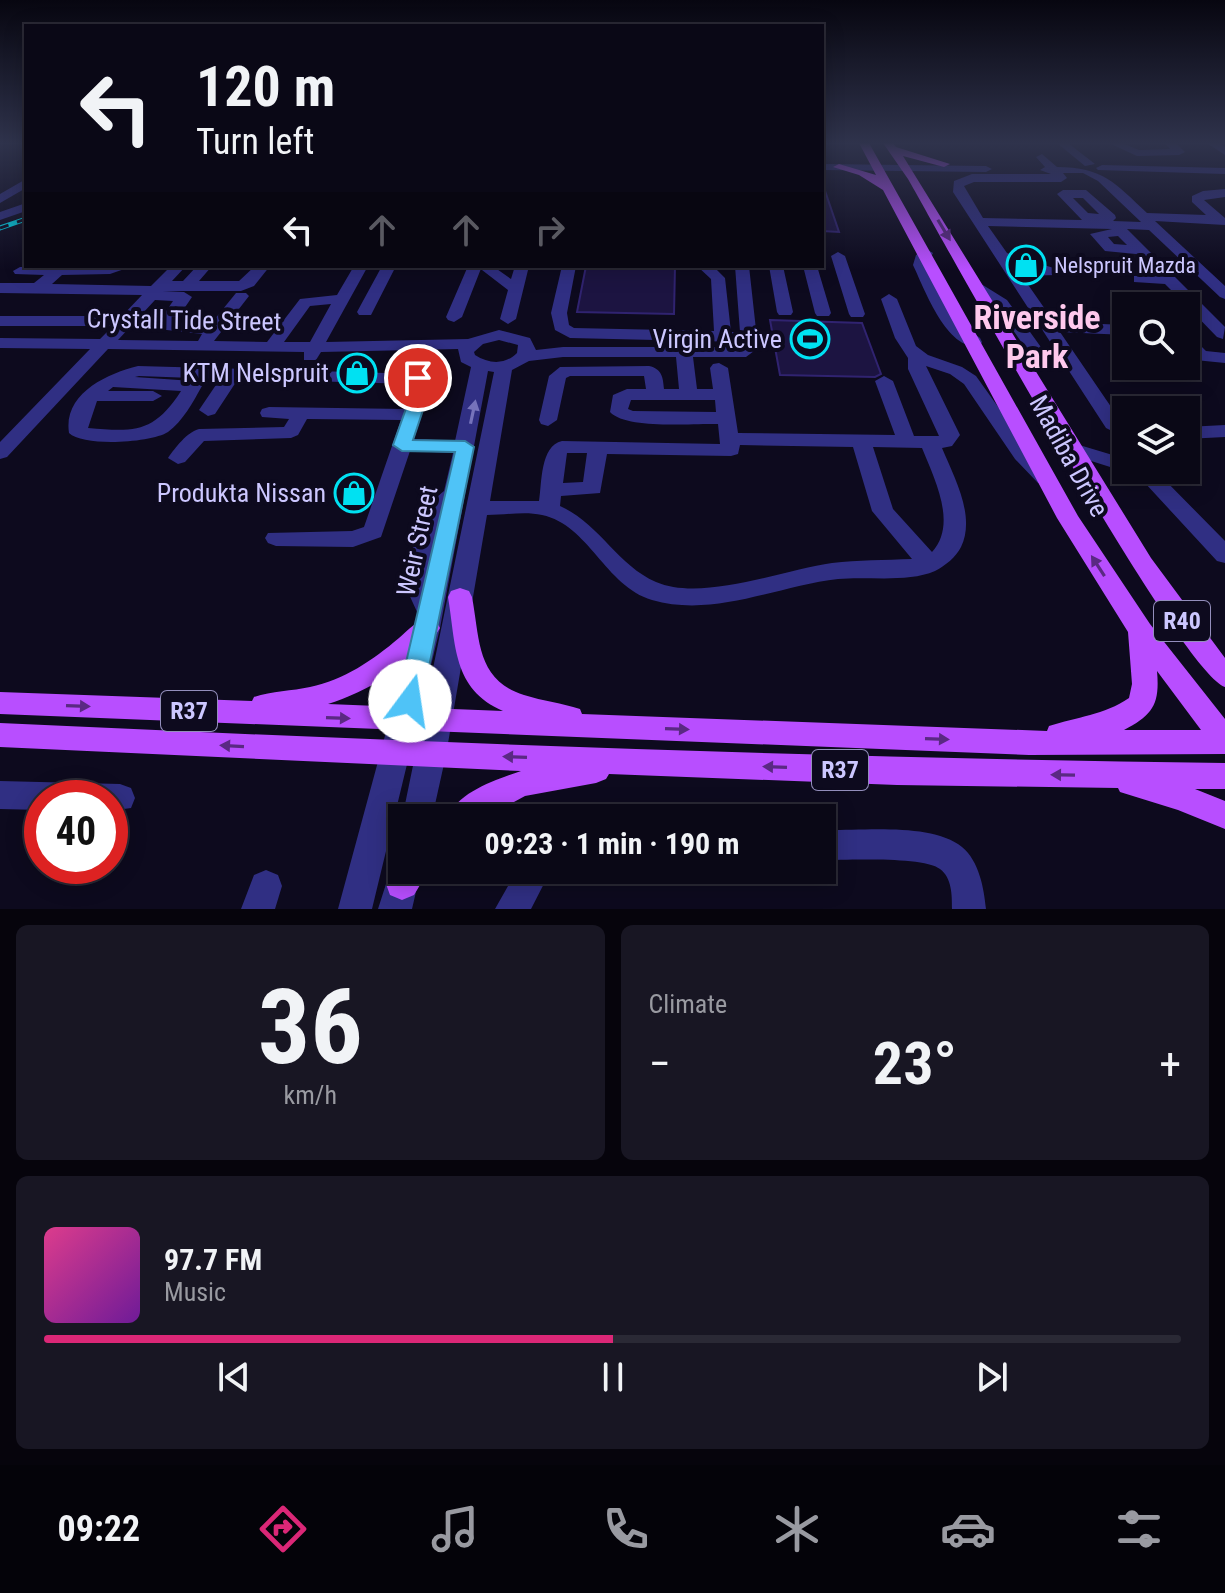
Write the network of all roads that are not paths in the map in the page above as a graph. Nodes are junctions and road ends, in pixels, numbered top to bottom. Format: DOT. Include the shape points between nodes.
graph roads {
  1 [pos="22,185"];
  2 [pos="885,185"];
  3 [pos="917,185"];
  4 [pos="958,185"];
  5 [pos="1108,185"];
  6 [pos="889,188"];
  7 [pos="1225,193"];
  8 [pos="0,199"];
  9 [pos="24,208"];
  10 [pos="0,216"];
  11 [pos="1148,221"];
  12 [pos="978,222"];
  13 [pos="1222,222"];
  14 [pos="1116,225"];
  15 [pos="1139,250"];
  16 [pos="838,256"];
  17 [pos="1001,256"];
  18 [pos="118,268"];
  19 [pos="177,268"];
  20 [pos="203,268"];
  21 [pos="261,268"];
  22 [pos="360,268"];
  23 [pos="388,268"];
  24 [pos="521,268"];
  25 [pos="569,268"];
  26 [pos="706,268"];
  27 [pos="742,268"];
  28 [pos="776,268"];
  29 [pos="811,268"];
  30 [pos="479,269"];
  31 [pos="20,271"];
  32 [pos="58,271"];
  33 [pos="1011,272"];
  34 [pos="1139,279"];
  35 [pos="1170,280"];
  36 [pos="187,286"];
  37 [pos="0,288"];
  38 [pos="38,288"];
  39 [pos="516,289"];
  40 [pos="155,290"];
  41 [pos="1181,292"];
  42 [pos="1225,294"];
  43 [pos="241,296"];
  44 [pos="342,299"];
  45 [pos="889,299"];
  46 [pos="1200,311"];
  47 [pos="365,312"];
  48 [pos="785,312"];
  49 [pos="823,313"];
  50 [pos="857,314"];
  51 [pos="132,315"];
  52 [pos="454,317"];
  53 [pos="1200,318"];
  54 [pos="1207,318"];
  55 [pos="508,319"];
  56 [pos="0,321"];
  57 [pos="1046,327"];
  58 [pos="1112,329"];
  59 [pos="213,330"];
  60 [pos="1200,333"];
  61 [pos="1224,334"];
  62 [pos="723,337"];
  63 [pos="749,337"];
  64 [pos="0,343"];
  65 [pos="102,345"];
  66 [pos="168,346"];
  67 [pos="523,346"];
  68 [pos="201,347"];
  69 [pos="272,347"];
  70 [pos="315,347"];
  71 [pos="476,351"];
  72 [pos="684,353"];
  73 [pos="1200,355"];
  74 [pos="917,356"];
  75 [pos="1225,358"];
  76 [pos="504,366"];
  77 [pos="719,368"];
  78 [pos="233,373"];
  79 [pos="300,375"];
  80 [pos="167,377"];
  81 [pos="884,381"];
  82 [pos="655,394"];
  83 [pos="689,394"];
  84 [pos="722,395"];
  85 [pos="89,396"];
  86 [pos="186,396"];
  87 [pos="208,410"];
  88 [pos="269,413"];
  89 [pos="301,414"];
  90 [pos="412,415"];
  91 [pos="725,418"];
  92 [pos="548,420"];
  93 [pos="1112,423"];
  94 [pos="1225,431"];
  95 [pos="1200,432"];
  96 [pos="729,439"];
  97 [pos="861,441"];
  98 [pos="918,442"];
  99 [pos="402,445"];
  100 [pos="465,447"];
  101 [pos="598,448"];
  102 [pos="1076,450"];
  103 [pos="0,453"];
  104 [pos="1112,456"];
  105 [pos="178,458"];
  106 [pos="1045,478"];
  107 [pos="1157,484"];
  108 [pos="550,500"];
  109 [pos="478,508"];
  110 [pos="276,538"];
  111 [pos="1225,555"];
  112 [pos="930,564"];
  113 [pos="460,597"];
  114 [pos="429,621"];
  115 [pos="1141,631"];
  116 [pos="1225,676"];
  117 [pos="0,703"];
  118 [pos="197,711"];
  119 [pos="404,721"];
  120 [pos="438,722"];
  121 [pos="620,727"];
  122 [pos="0,735"];
  123 [pos="1225,741"];
  124 [pos="1029,743"];
  125 [pos="656,762"];
  126 [pos="391,769"];
  127 [pos="428,769"];
  128 [pos="1109,776"];
  129 [pos="1225,776"];
  130 [pos="0,795"];
  131 [pos="24,796"];
  132 [pos="420,804"];
  133 [pos="481,804"];
  134 [pos="1225,815"];
  135 [pos="836,846"];
  136 [pos="527,884"];
  137 [pos="355,909"];
  138 [pos="512,909"];
  139 [pos="969,909"];
  1 -- 8 [label="street"];
  2 -- 6 [label="main road"];
  3 -- 102 [label="main road, Madiba Drive / R40, one-way"];
  4 -- 12 [label="street"];
  5 -- 11 [label="street"];
  6 -- 106 [label="main road, Madiba Drive / R40"];
  7 -- 13 [label="street" via="1196,199"];
  9 -- 10 [label="street"];
  11 -- 13 [label="street"];
  11 -- 14 [label="street"];
  11 -- 42 [label="street"];
  12 -- 14 [label="street"];
  12 -- 17 [label="street"];
  14 -- 15 [label="street"];
  14 -- 15 [label="street" via="1097,234 1110,248"];
  15 -- 35 [label="street"];
  16 -- 50 [label="street"];
  17 -- 33 [label="street"];
  17 -- 33 [label="street" via="1056,271"];
  18 -- 32 [label="street"];
  19 -- 40 [label="street"];
  20 -- 36 [label="street"];
  21 -- 36 [label="street" via="241,286"];
  22 -- 44 [label="street"];
  23 -- 47 [label="street"];
  24 -- 39 [label="street"];
  25 -- 62 [label="street" via="559,317 561,327 570,333"];
  26 -- 62 [label="street" via="718,278"];
  27 -- 63 [label="street"];
  28 -- 48 [label="street"];
  29 -- 49 [label="street"];
  30 -- 39 [label="street" via="503,277"];
  30 -- 52 [label="street"];
  31 -- 32 [label="street"];
  32 -- 38 [label="street"];
  33 -- 57 [label="street"];
  34 -- 35 [label="street"];
  35 -- 41 [label="street"];
  36 -- 40 [label="street"];
  37 -- 38 [label="street"];
  38 -- 40 [label="street"];
  39 -- 55 [label="street"];
  40 -- 51 [label="street"];
  40 -- 59 [label="street" via="184,297 164,326"];
  43 -- 59 [label="street"];
  44 -- 69 [label="street" via="305,302"];
  44 -- 70 [label="street"];
  45 -- 74 [label="street" via="909,349"];
  46 -- 54 [label="street"];
  51 -- 56 [label="street"];
  51 -- 65 [label="street"];
  51 -- 66 [label="street"];
  53 -- 54 [label="street"];
  54 -- 61 [label="street"];
  55 -- 67 [label="street"];
  55 -- 71 [label="street"];
  57 -- 58 [label="street"];
  57 -- 93 [label="street"];
  59 -- 68 [label="street"];
  60 -- 61 [label="street"];
  62 -- 63 [label="street"];
  63 -- 72 [label="street" via="750,348 743,353"];
  64 -- 65 [label="street, Crystall Tide Street"];
  65 -- 66 [label="street, Crystall Tide Street"];
  65 -- 103 [label="street"];
  66 -- 68 [label="street, Crystall Tide Street"];
  67 -- 71 [label="street"];
  67 -- 72 [label="street" via="563,352"];
  67 -- 76 [label="street"];
  68 -- 69 [label="street, Crystall Tide Street"];
  69 -- 70 [label="street, Crystall Tide Street"];
  70 -- 71 [label="street, Crystall Tide Street" via="402,355"];
  70 -- 79 [label="street"];
  71 -- 76 [label="street"];
  100 -- 71 [label="street, Weir Street, one-way"];
  72 -- 83 [label="street"];
  73 -- 75 [label="street"];
  74 -- 98 [label="street" via="917,369 950,435 945,442"];
  74 -- 106 [label="street" via="968,378 1021,456"];
  76 -- 109 [label="street, Weir Street"];
  77 -- 84 [label="street"];
  78 -- 79 [label="street"];
  78 -- 80 [label="street"];
  78 -- 87 [label="street"];
  79 -- 90 [label="street" via="418,378 422,386"];
  80 -- 85 [label="street" via="110,381"];
  80 -- 86 [label="street" via="193,384"];
  81 -- 98 [label="street"];
  82 -- 83 [label="street"];
  82 -- 91 [label="street" via="622,395 620,414"];
  82 -- 92 [label="street" via="649,371 566,371 558,376"];
  83 -- 84 [label="street"];
  84 -- 91 [label="street"];
  85 -- 86 [label="street"];
  85 -- 86 [label="street" via="77,432 137,435 163,427"];
  88 -- 89 [label="street"];
  89 -- 90 [label="street"];
  89 -- 105 [label="street" via="284,434 199,435"];
  90 -- 99 [label="street"];
  91 -- 96 [label="street"];
  94 -- 95 [label="street"];
  96 -- 97 [label="street"];
  96 -- 101 [label="street" via="731,450 724,452"];
  97 -- 98 [label="street"];
  97 -- 112 [label="street" via="883,511"];
  98 -- 112 [label="street" via="957,519 948,549"];
  99 -- 100 [label="street"];
  99 -- 110 [label="street" via="373,532 353,539"];
  100 -- 114 [label="street, Weir Street" via="455,493 431,521 418,573"];
  101 -- 108 [label="street" via="593,488"];
  101 -- 108 [label="street" via="557,450"];
  102 -- 104 [label="street"];
  102 -- 116 [label="main road, Madiba Drive / R40" via="1164,597"];
  115 -- 106 [label="main road, Madiba Drive / R40, one-way"];
  107 -- 111 [label="street"];
  108 -- 109 [label="street"];
  108 -- 112 [label="street" via="626,575 678,597 834,572"];
  109 -- 113 [label="street, Weir Street"];
  113 -- 120 [label="street, Weir Street"];
  113 -- 121 [label="main road" via="481,683 531,707"];
  114 -- 118 [label="main road" via="384,668 336,693"];
  114 -- 119 [label="street, Weir Street"];
  115 -- 123 [label="main road, Madiba Drive / R40"];
  115 -- 124 [label="main road" via="1145,684 1137,710 1117,721"];
  117 -- 118 [label="main road, R37, one-way"];
  118 -- 119 [label="main road, R37, one-way"];
  119 -- 120 [label="main road, R37"];
  119 -- 126 [label="street, Weir Street"];
  120 -- 121 [label="main road, R37"];
  120 -- 127 [label="street, Weir Street"];
  121 -- 124 [label="main road, R37, one-way"];
  126 -- 122 [label="main road, R37, one-way"];
  123 -- 124 [label="main road, R37"];
  125 -- 127 [label="main road, R37, one-way"];
  128 -- 125 [label="main road, R37, one-way"];
  125 -- 133 [label="main road" via="523,781"];
  126 -- 127 [label="main road, R37"];
  126 -- 137 [label="street, Weir Street"];
  127 -- 132 [label="street, Weir Street"];
  128 -- 129 [label="main road, R37"];
  128 -- 134 [label="main road"];
  130 -- 131 [label="street"];
  135 -- 139 [label="street" via="946,854 968,885"];
  136 -- 138 [label="street"];
}
